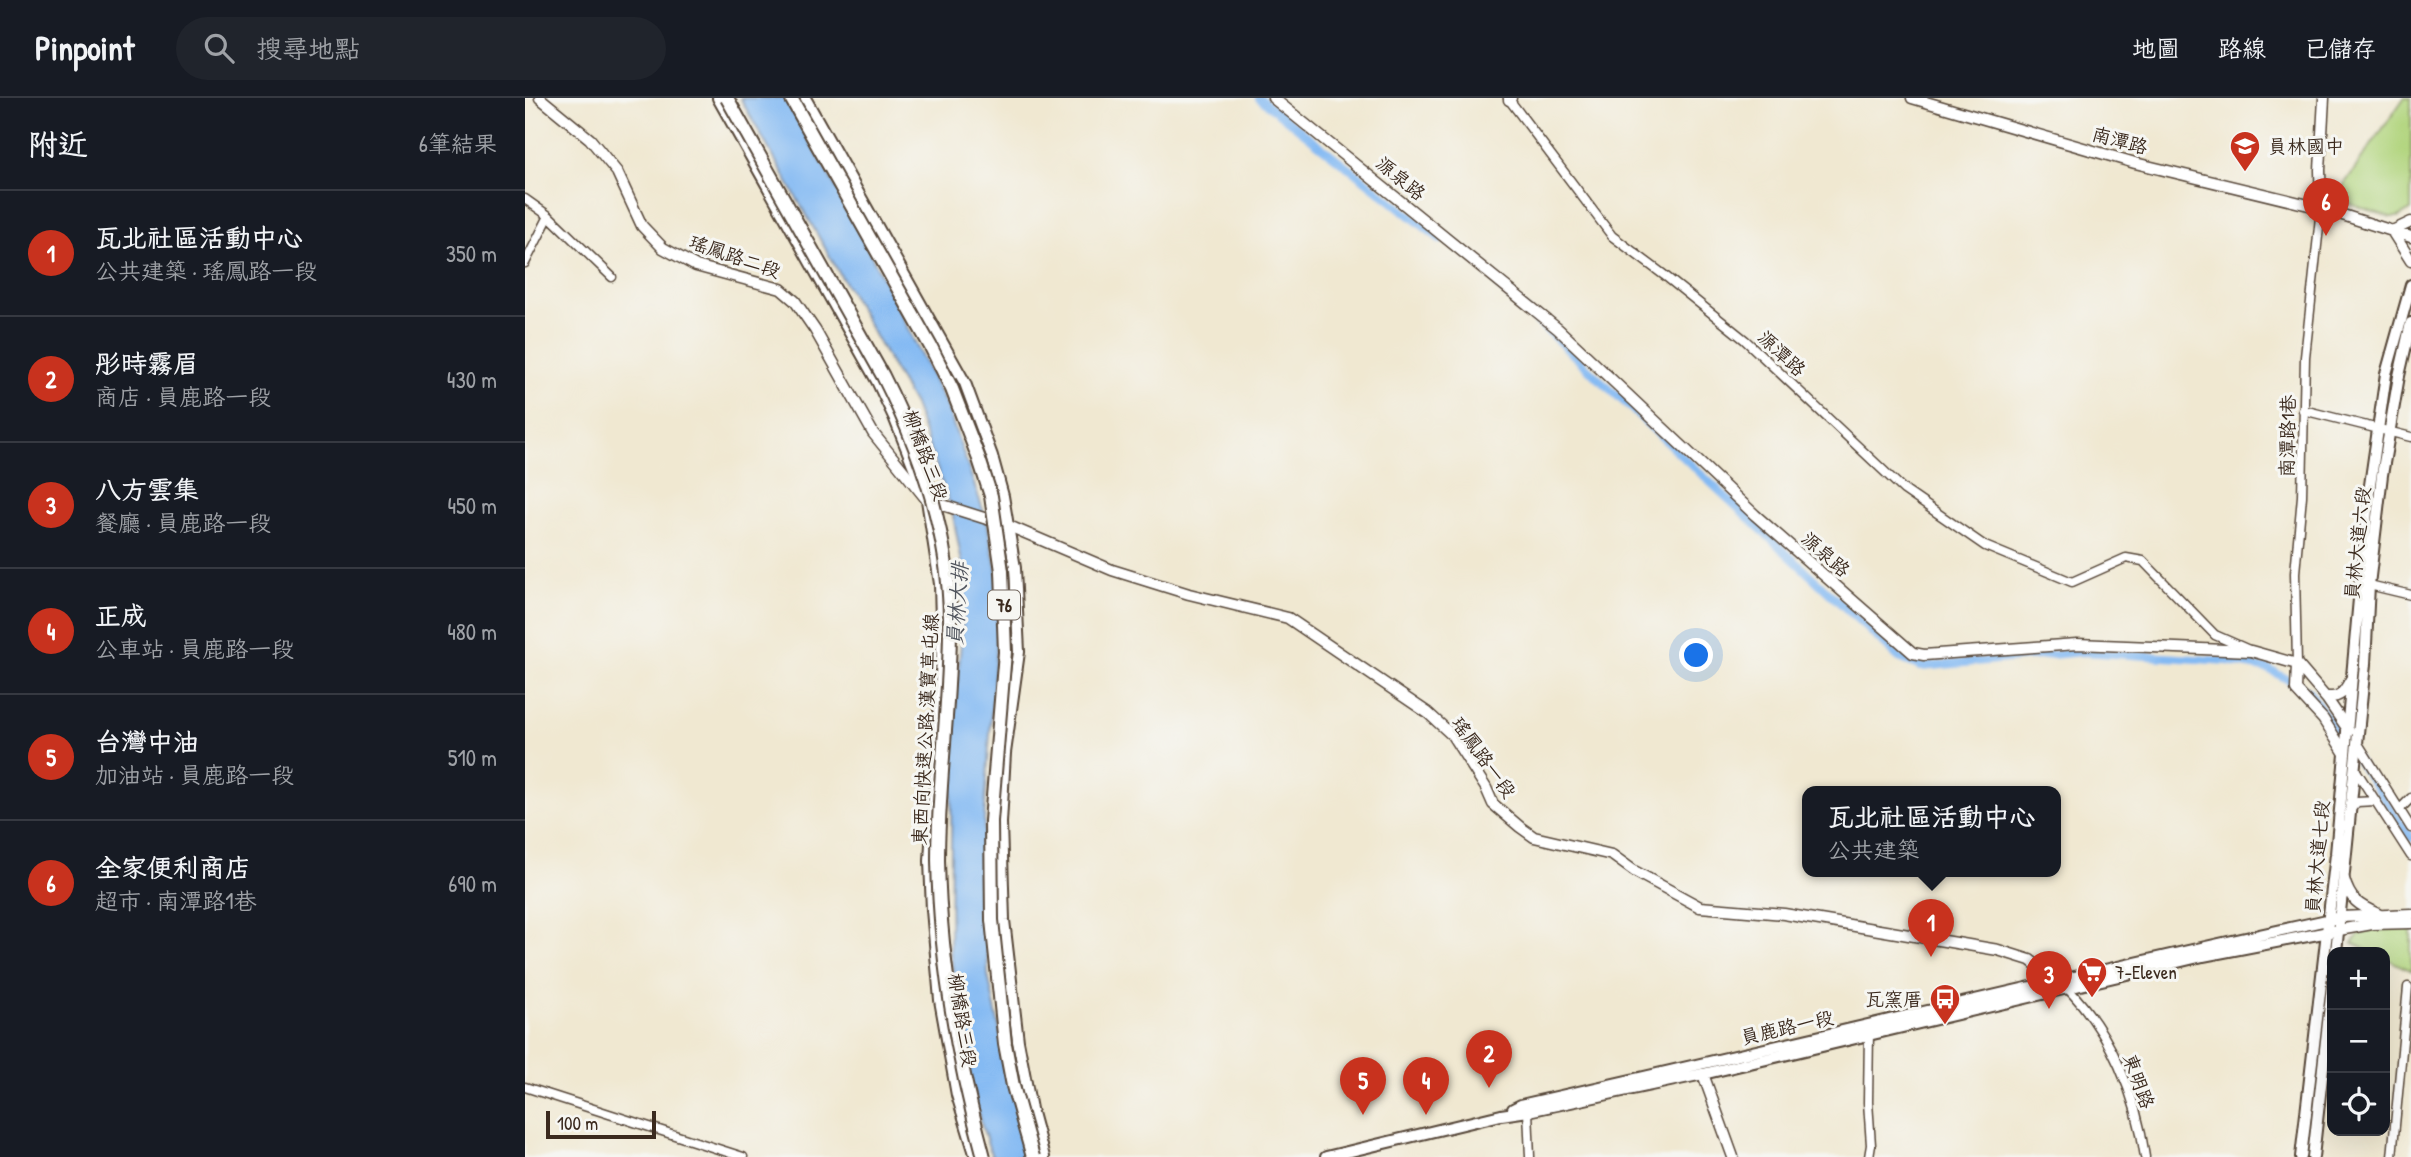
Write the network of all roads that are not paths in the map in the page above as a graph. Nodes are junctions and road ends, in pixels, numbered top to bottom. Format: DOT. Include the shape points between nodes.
graph roads {
  1 [pos="540,98"];
  2 [pos="718,98"];
  3 [pos="727,98"];
  4 [pos="791,98"];
  5 [pos="805,98"];
  6 [pos="1273,98"];
  7 [pos="1912,98"];
  8 [pos="2324,98"];
  9 [pos="1509,99"];
  10 [pos="525,199"];
  11 [pos="2321,208"];
  12 [pos="549,216"];
  13 [pos="2411,222"];
  14 [pos="2392,231"];
  15 [pos="2411,237"];
  16 [pos="2411,261"];
  17 [pos="525,263"];
  18 [pos="612,277"];
  19 [pos="2411,285"];
  20 [pos="2411,323"];
  21 [pos="2303,410"];
  22 [pos="2378,428"];
  23 [pos="2389,431"];
  24 [pos="2411,437"];
  25 [pos="927,500"];
  26 [pos="1009,526"];
  27 [pos="2369,585"];
  28 [pos="2411,595"];
  29 [pos="2251,651"];
  30 [pos="2297,664"];
  31 [pos="2351,678"];
  32 [pos="2326,697"];
  33 [pos="2346,726"];
  34 [pos="2356,740"];
  35 [pos="2344,751"];
  36 [pos="2354,769"];
  37 [pos="2411,798"];
  38 [pos="2375,801"];
  39 [pos="2400,809"];
  40 [pos="2350,810"];
  41 [pos="2411,828"];
  42 [pos="2411,856"];
  43 [pos="2344,878"];
  44 [pos="2411,914"];
  45 [pos="2382,915"];
  46 [pos="2341,917"];
  47 [pos="2411,923"];
  48 [pos="2332,927"];
  49 [pos="2335,947"];
  50 [pos="2056,980"];
  51 [pos="2066,987"];
  52 [pos="2408,987"];
  53 [pos="2329,1010"];
  54 [pos="1869,1029"];
  55 [pos="1703,1074"];
  56 [pos="525,1087"];
  57 [pos="1528,1111"];
  58 [pos="1501,1115"];
  59 [pos="1332,1156"];
  60 [pos="743,1157"];
  61 [pos="976,1157"];
  62 [pos="984,1157"];
  63 [pos="1033,1157"];
  64 [pos="1044,1157"];
  65 [pos="1530,1157"];
  66 [pos="1734,1157"];
  67 [pos="1868,1157"];
  68 [pos="2145,1157"];
  69 [pos="2301,1157"];
  70 [pos="2313,1157"];
  71 [pos="2392,1157"];
  1 -- 25 [label="street, 瑤鳳路二段" via="604,156 617,172 642,226 663,248 696,266 781,289 795,301 873,433"];
  2 -- 25 [label="main road, 柳橋路三段" via="877,381"];
  3 -- 62 [label="highway, 東西向快速公路 漢寶草屯線, bridge" via="883,376 927,477 942,541 950,616 939,819 940,912 956,1043"];
  4 -- 63 [label="highway, 76, bridge" via="932,347 991,496 1002,571 1005,652 991,821 992,920 1005,1044"];
  5 -- 26 [label="main road" via="965,383 992,456"];
  6 -- 29 [label="street, 源泉路" via="1557,329 1755,515 1913,653 2077,644"];
  7 -- 11 [label="street, 南潭路" via="2157,169"];
  8 -- 11 [label="street"];
  9 -- 29 [label="street, 源潭路" via="1612,236 1745,341 1904,490 1985,546 2072,582 2126,558 2143,561 2215,635"];
  10 -- 12 [label="street"];
  11 -- 14 [label="street, 南潭路"];
  11 -- 21 [label="street, 南潭路1巷"];
  12 -- 17 [label="street"];
  12 -- 18 [label="street"];
  13 -- 14 [label="street"];
  14 -- 15 [label="street, 南潭路"];
  14 -- 16 [label="street"];
  19 -- 22 [label="main road, 員林大道六段" via="2386,374"];
  20 -- 23 [label="main road, 員林大道六段"];
  21 -- 22 [label="street"];
  21 -- 30 [label="street, 南潭路1巷" via="2295,573"];
  22 -- 23 [label="street"];
  22 -- 31 [label="main road, 員林大道六段"];
  23 -- 24 [label="street"];
  23 -- 27 [label="main road, 員林大道六段"];
  25 -- 26 [label="street, 瑤鳳路一段"];
  25 -- 61 [label="main road, 柳橋路三段" via="940,584 942,657 932,910 957,1095"];
  26 -- 50 [label="street, 瑤鳳路一段" via="1112,570 1288,618 1428,713 1452,735 1493,804 1534,837 1612,855 1700,907 1784,914 1998,950 2030,960"];
  26 -- 64 [label="main road" via="1019,652 1001,823 1004,920 1018,1041"];
  27 -- 28 [label="street"];
  27 -- 34 [label="main road, 員林大道六段"];
  29 -- 30 [label="street, 源泉路"];
  30 -- 32 [label="street"];
  30 -- 35 [label="street" via="2296,690"];
  31 -- 32 [label="street" via="2337,698"];
  31 -- 33 [label="main road, 員林大道六段"];
  32 -- 33 [label="street"];
  33 -- 34 [label="street"];
  33 -- 35 [label="main road, 員林大道七段"];
  34 -- 36 [label="main road, 員林大道六段"];
  34 -- 39 [label="street"];
  35 -- 36 [label="street"];
  35 -- 48 [label="main road, 員林大道七段"];
  36 -- 38 [label="street"];
  36 -- 40 [label="main road, 員林大道七段"];
  37 -- 39 [label="street"];
  38 -- 40 [label="street" via="2357,802"];
  38 -- 42 [label="street"];
  39 -- 41 [label="street"];
  40 -- 43 [label="main road, 員林大道七段"];
  43 -- 45 [label="street" via="2360,906"];
  43 -- 46 [label="main road, 員林大道七段"];
  44 -- 45 [label="street"];
  45 -- 46 [label="street"];
  46 -- 48 [label="main road, 員林大道七段"];
  47 -- 48 [label="street, 員鹿路一段"];
  48 -- 49 [label="main road, 員林大道七段"];
  48 -- 50 [label="main road, 員鹿路一段"];
  48 -- 51 [label="main road, 員鹿路一段"];
  48 -- 69 [label="main road, 員林大道七段"];
  50 -- 51 [label="street, 瑤鳳路一段"];
  50 -- 54 [label="main road, 員鹿路一段"];
  51 -- 54 [label="main road, 員鹿路一段"];
  51 -- 68 [label="street, 東明路" via="2118,1061"];
  52 -- 71 [label="street"];
  53 -- 70 [label="main road"];
  54 -- 55 [label="main road, 員鹿路一段"];
  54 -- 58 [label="main road, 員鹿路一段" via="1521,1105"];
  54 -- 67 [label="street"];
  55 -- 57 [label="main road, 員鹿路一段"];
  55 -- 66 [label="street"];
  56 -- 60 [label="street"];
  57 -- 58 [label="main road, 員鹿路一段"];
  57 -- 65 [label="street"];
  58 -- 59 [label="main road, 員鹿路一段"];
}
